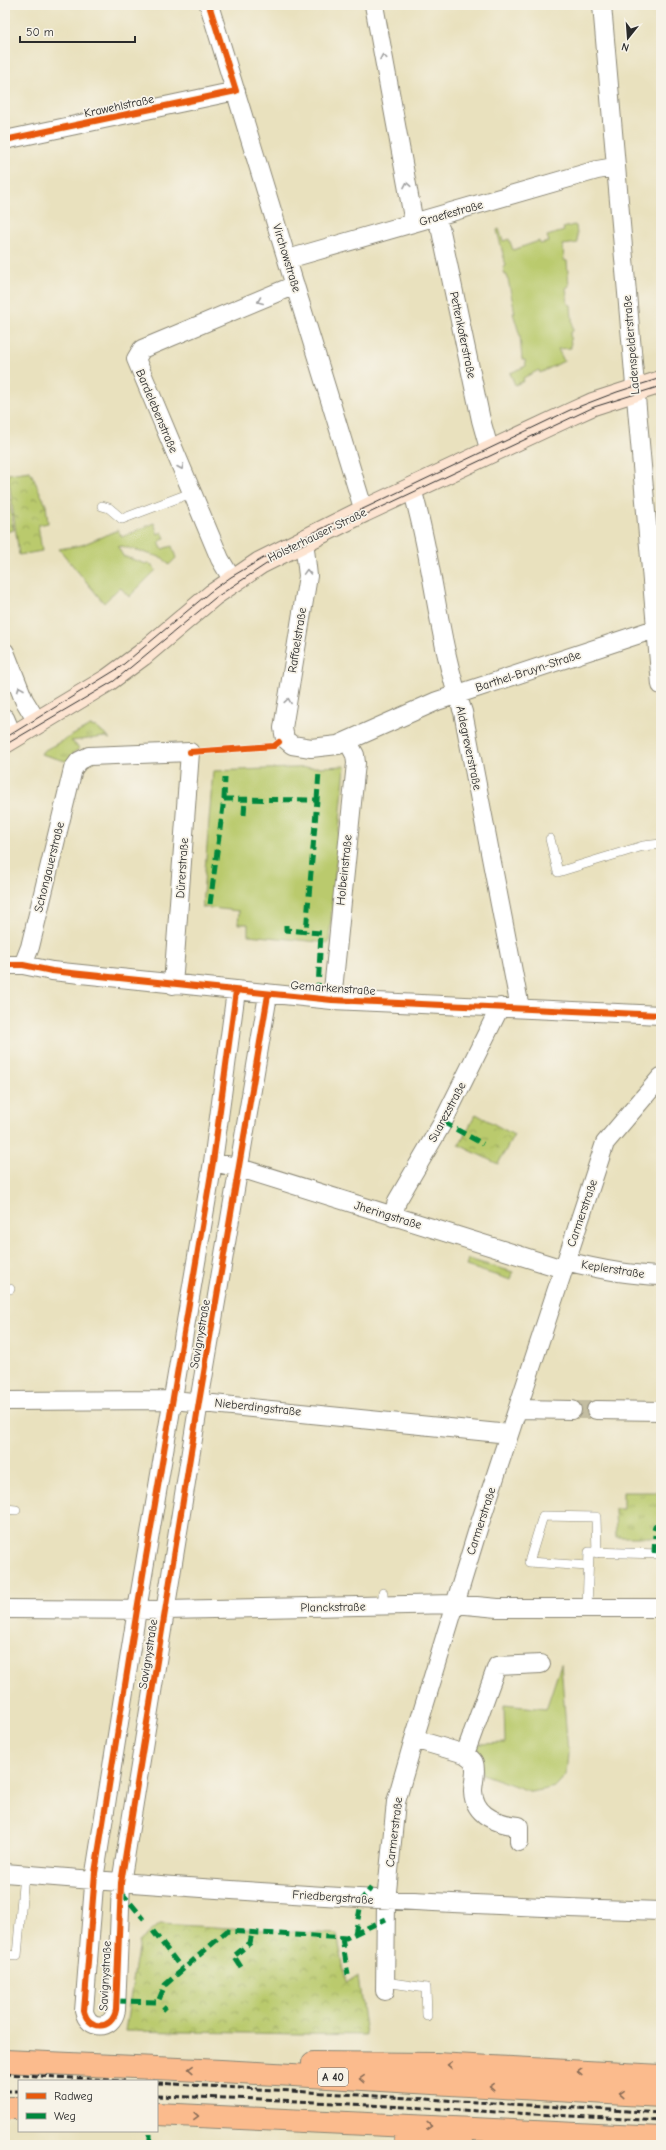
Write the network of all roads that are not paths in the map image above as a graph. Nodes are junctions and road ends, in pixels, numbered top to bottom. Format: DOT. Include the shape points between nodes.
graph roads {
  1 [pos="210,5"];
  2 [pos="374,5"];
  3 [pos="602,5"];
  4 [pos="236,92"];
  5 [pos="5,140"];
  6 [pos="615,167"];
  7 [pos="435,217"];
  8 [pos="414,223"];
  9 [pos="288,260"];
  10 [pos="295,285"];
  11 [pos="661,382"];
  12 [pos="635,391"];
  13 [pos="490,452"];
  14 [pos="412,489"];
  15 [pos="192,493"];
  16 [pos="102,506"];
  17 [pos="364,511"];
  18 [pos="304,540"];
  19 [pos="233,581"];
  20 [pos="659,628"];
  21 [pos="5,652"];
  22 [pos="661,685"];
  23 [pos="457,694"];
  24 [pos="38,723"];
  25 [pos="8,732"];
  26 [pos="285,739"];
  27 [pos="348,742"];
  28 [pos="190,752"];
  29 [pos="550,839"];
  30 [pos="661,844"];
  31 [pos="10,966"];
  32 [pos="173,985"];
  33 [pos="236,991"];
  34 [pos="268,995"];
  35 [pos="332,1000"];
  36 [pos="500,1007"];
  37 [pos="520,1008"];
  38 [pos="661,1014"];
  39 [pos="661,1077"];
  40 [pos="213,1162"];
  41 [pos="240,1168"];
  42 [pos="393,1217"];
  43 [pos="564,1265"];
  44 [pos="661,1276"];
  45 [pos="173,1400"];
  46 [pos="5,1401"];
  47 [pos="199,1402"];
  48 [pos="518,1409"];
  49 [pos="572,1410"];
  50 [pos="596,1410"];
  51 [pos="661,1411"];
  52 [pos="509,1434"];
  53 [pos="5,1509"];
  54 [pos="16,1510"];
  55 [pos="597,1553"];
  56 [pos="661,1554"];
  57 [pos="588,1566"];
  58 [pos="455,1604"];
  59 [pos="587,1608"];
  60 [pos="661,1608"];
  61 [pos="5,1609"];
  62 [pos="137,1610"];
  63 [pos="166,1610"];
  64 [pos="541,1664"];
  65 [pos="414,1739"];
  66 [pos="465,1754"];
  67 [pos="519,1842"];
  68 [pos="5,1873"];
  69 [pos="24,1874"];
  70 [pos="94,1881"];
  71 [pos="121,1883"];
  72 [pos="386,1901"];
  73 [pos="661,1911"];
  74 [pos="5,1955"];
  75 [pos="385,1987"];
  76 [pos="427,2016"];
  77 [pos="5,2061"];
  78 [pos="221,2071"];
  79 [pos="661,2076"];
  80 [pos="661,2096"];
  81 [pos="5,2108"];
  82 [pos="18,2108"];
  83 [pos="158,2114"];
  84 [pos="334,2121"];
  85 [pos="661,2138"];
  86 [pos="462,2145"];
  1 -- 4 [label="street, Virchowstraße"];
  8 -- 2 [label="street, one-way"];
  3 -- 6 [label="street, Ladenspelderstraße"];
  4 -- 5 [label="street, Krawehlstraße"];
  4 -- 9 [label="street, Virchowstraße"];
  6 -- 7 [label="street, Graefestraße"];
  6 -- 12 [label="street, Ladenspelderstraße"];
  7 -- 8 [label="street, Graefestraße"];
  7 -- 13 [label="street, Pettenkoferstraße" via="441,231"];
  8 -- 9 [label="street, Graefestraße"];
  9 -- 10 [label="street, Virchowstraße"];
  10 -- 15 [label="street, Bardelebenstraße, one-way" via="142,349 138,353 137,363"];
  10 -- 17 [label="street, Virchowstraße"];
  11 -- 12 [label="main road, Holsterhauser Straße"];
  12 -- 13 [label="main road, Holsterhauser Straße" via="594,404"];
  12 -- 20 [label="street, Ladenspelderstraße"];
  13 -- 14 [label="main road, Holsterhauser Straße"];
  14 -- 17 [label="main road, Holsterhauser Straße"];
  14 -- 23 [label="street, Aldegreverstraße" via="421,520 450,672"];
  15 -- 16 [label="lane" via="122,519 109,508"];
  15 -- 19 [label="street, Bardelebenstraße" via="220,559"];
  17 -- 18 [label="main road, Holsterhauser Straße"];
  18 -- 19 [label="main road, Holsterhauser Straße"];
  26 -- 18 [label="street, Raffaelstraße, one-way" via="283,728 308,576"];
  19 -- 24 [label="main road, Holsterhauser Straße" via="197,607 120,672"];
  20 -- 22 [label="street, Ladenspelderstraße"];
  20 -- 23 [label="street, Barthel-Bruyn-Straße"];
  24 -- 21 [label="street, one-way" via="24,700"];
  23 -- 27 [label="street, Barthel-Bruyn-Straße"];
  23 -- 37 [label="street, Aldegreverstraße" via="463,712"];
  24 -- 25 [label="main road, Holsterhauser Straße"];
  26 -- 27 [label="street, Barthel-Bruyn-Straße" via="292,745 311,748 325,748"];
  27 -- 35 [label="street, Holbeinstraße" via="356,763"];
  28 -- 31 [label="street, Schongauerstraße" via="89,756 79,761 73,769 30,947"];
  28 -- 32 [label="street, Dürerstraße"];
  29 -- 30 [label="lane" via="558,872 636,848"];
  31 -- 32 [label="street, Gemarkenstraße"];
  32 -- 33 [label="street, Gemarkenstraße"];
  33 -- 34 [label="street, Gemarkenstraße"];
  33 -- 40 [label="street, Savignystraße"];
  34 -- 35 [label="street, Gemarkenstraße"];
  34 -- 41 [label="street, Savignystraße"];
  35 -- 36 [label="street, Gemarkenstraße"];
  36 -- 37 [label="street, Gemarkenstraße"];
  36 -- 42 [label="street, Suarezstraße" via="443,1122 397,1201"];
  37 -- 38 [label="street, Gemarkenstraße"];
  39 -- 43 [label="street, Carmerstraße" via="605,1143"];
  40 -- 41 [label="street, Jheringstraße"];
  40 -- 45 [label="street, Savignystraße"];
  41 -- 42 [label="street, Jheringstraße"];
  41 -- 47 [label="street, Savignystraße"];
  42 -- 43 [label="street, Jheringstraße"];
  43 -- 44 [label="street, Keplerstraße" via="634,1275"];
  43 -- 48 [label="street, Carmerstraße"];
  45 -- 46 [label="street, Nieberdingstraße"];
  45 -- 47 [label="street, Nieberdingstraße"];
  45 -- 62 [label="street, Savignystraße"];
  47 -- 52 [label="street, Nieberdingstraße"];
  47 -- 63 [label="street, Savignystraße"];
  48 -- 49 [label="street"];
  48 -- 52 [label="street, Carmerstraße"];
  50 -- 51 [label="street"];
  52 -- 58 [label="street, Carmerstraße"];
  53 -- 54 [label="lane"];
  55 -- 56 [label="lane"];
  55 -- 57 [label="lane" via="589,1552"];
  55 -- 57 [label="lane" via="596,1517 543,1516 529,1562"];
  57 -- 59 [label="lane"];
  58 -- 59 [label="street, Planckstraße" via="498,1608"];
  58 -- 63 [label="street, Planckstraße" via="383,1599"];
  58 -- 65 [label="street, Carmerstraße"];
  59 -- 60 [label="street, Planckstraße"];
  61 -- 62 [label="street, Planckstraße"];
  62 -- 63 [label="street, Planckstraße"];
  62 -- 70 [label="street, Savignystraße"];
  63 -- 71 [label="street, Savignystraße"];
  64 -- 66 [label="street" via="497,1666"];
  65 -- 66 [label="street"];
  65 -- 72 [label="street, Carmerstraße" via="396,1802"];
  66 -- 67 [label="street" via="474,1763 473,1793 477,1806 491,1819 519,1826"];
  68 -- 69 [label="street, Friedbergstraße"];
  69 -- 70 [label="street, Friedbergstraße"];
  69 -- 74 [label="lane" via="17,1956"];
  70 -- 71 [label="street, Friedbergstraße"];
  70 -- 71 [label="street, Savignystraße" via="85,2018 97,2026 104,2026 115,2017"];
  71 -- 72 [label="street, Friedbergstraße" via="233,1885"];
  72 -- 73 [label="street, Friedbergstraße"];
  72 -- 75 [label="street, Carmerstraße"];
  75 -- 76 [label="lane" via="426,1988"];
  78 -- 77 [label="highway, A 40, one-way"];
  79 -- 78 [label="highway, one-way" via="436,2064 322,2062"];
  80 -- 78 [label="highway, A 40, one-way"];
  81 -- 82 [label="highway"];
  83 -- 84 [label="highway, one-way"];
  84 -- 85 [label="highway, one-way"];
  84 -- 86 [label="highway" via="419,2140"];
}
